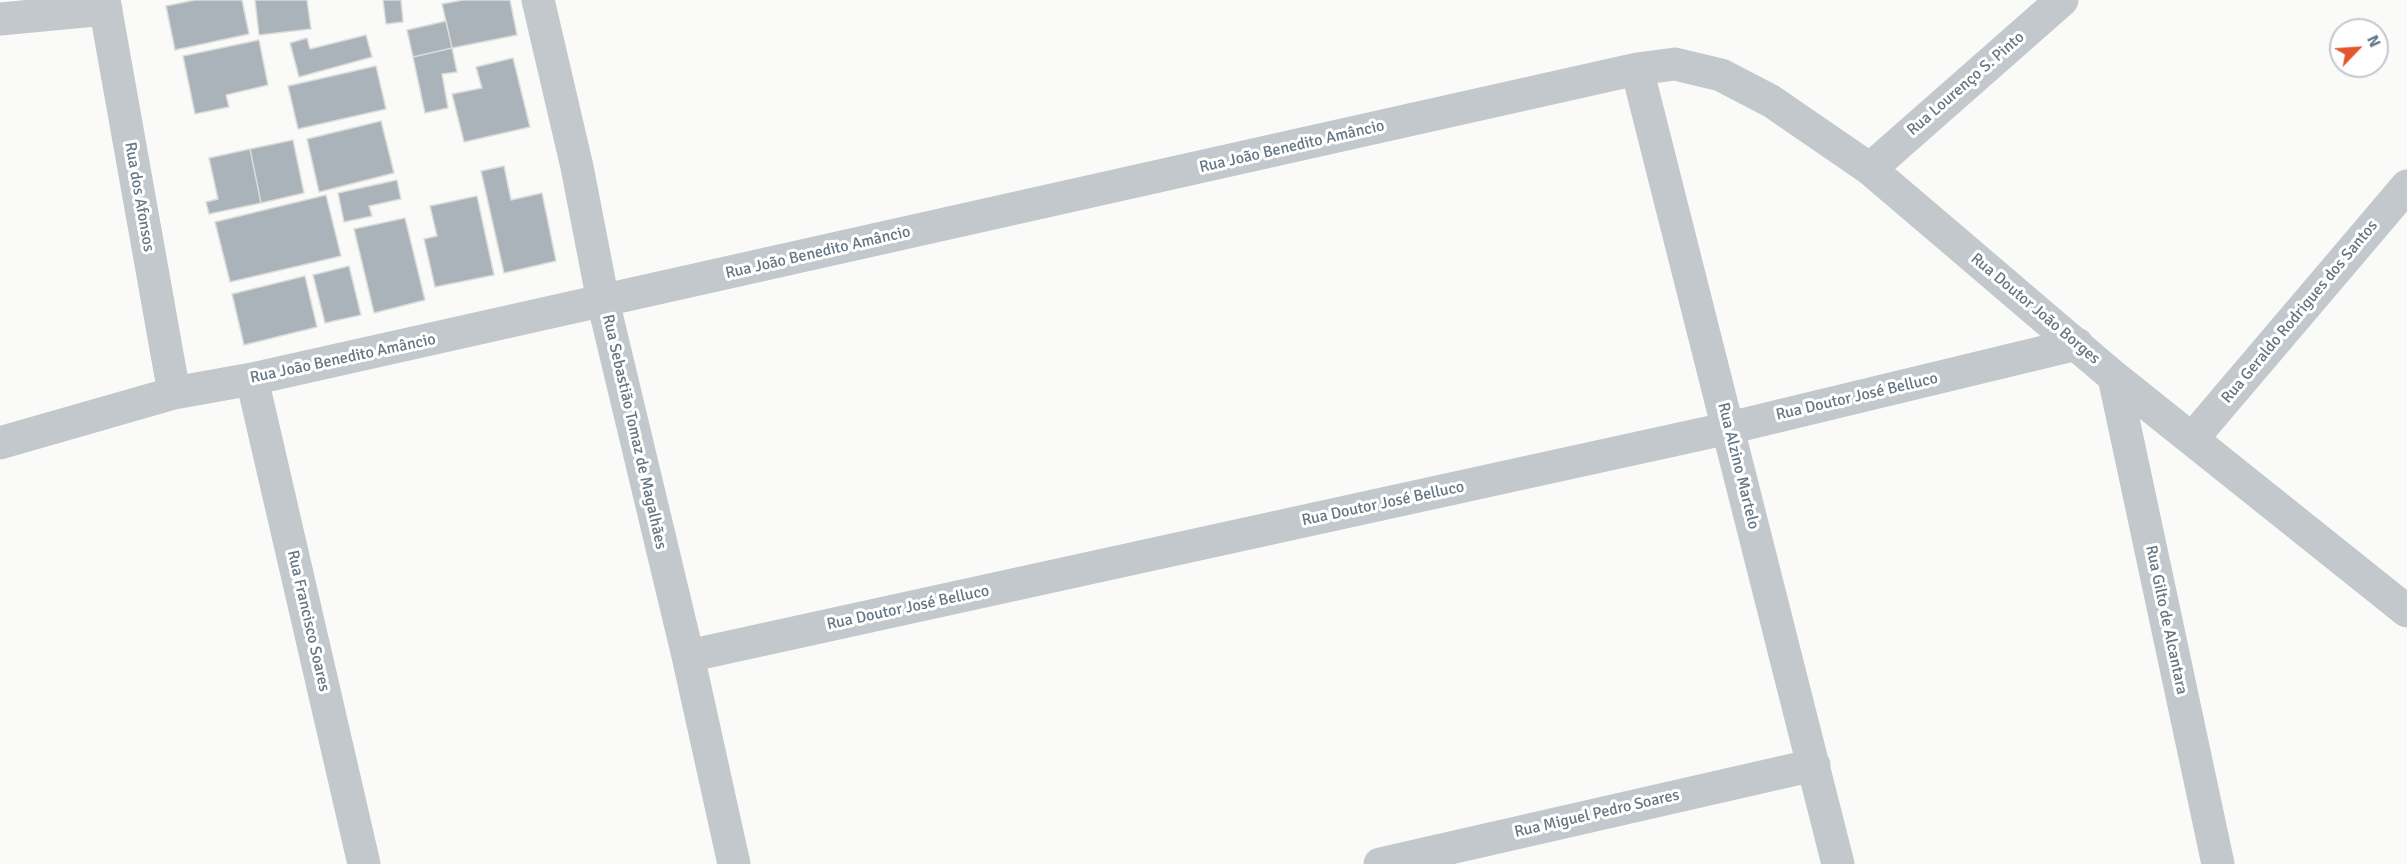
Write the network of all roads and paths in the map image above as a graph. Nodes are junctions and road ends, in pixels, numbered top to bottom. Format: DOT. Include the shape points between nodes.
graph roads {
  1 [pos="538,0"];
  2 [pos="2062,0"];
  3 [pos="105,4"];
  4 [pos="0,19"];
  5 [pos="1637,69"];
  6 [pos="1870,169"];
  7 [pos="2407,186"];
  8 [pos="603,301"];
  9 [pos="2077,344"];
  10 [pos="2114,377"];
  11 [pos="252,379"];
  12 [pos="174,393"];
  13 [pos="1729,428"];
  14 [pos="2192,439"];
  15 [pos="0,443"];
  16 [pos="2407,611"];
  17 [pos="688,656"];
  18 [pos="1814,765"];
  19 [pos="364,864"];
  20 [pos="734,864"];
  21 [pos="1380,864"];
  22 [pos="1838,864"];
  23 [pos="2218,864"];
  1 -- 8 [label="street, Rua Sebastião Tomaz de Magalhães"];
  2 -- 6 [label="street, Rua Lourenço S. Pinto"];
  3 -- 4 [label="street"];
  3 -- 12 [label="street, Rua dos Afonsos"];
  5 -- 6 [label="street, Rua Doutor João Borges" via="1675,64 1721,75 1771,101"];
  5 -- 8 [label="street, Rua João Benedito Amâncio"];
  5 -- 13 [label="street, Rua Alzino Martelo"];
  6 -- 9 [label="street, Rua Doutor João Borges"];
  7 -- 14 [label="street, Rua Geraldo Rodrigues dos Santos"];
  8 -- 11 [label="street, Rua João Benedito Amâncio"];
  8 -- 17 [label="street, Rua Sebastião Tomaz de Magalhães"];
  9 -- 10 [label="street, Rua Doutor João Borges"];
  9 -- 13 [label="street, Rua Doutor José Belluco"];
  10 -- 14 [label="street, Rua Doutor João Borges"];
  10 -- 23 [label="street, Rua Gilto de Alcantara"];
  11 -- 12 [label="street, Rua João Benedito Amâncio"];
  11 -- 19 [label="street, Rua Francisco Soares"];
  12 -- 15 [label="street, Rua João Benedito Amâncio"];
  13 -- 17 [label="street, Rua Doutor José Belluco"];
  13 -- 18 [label="street, Rua Alzino Martelo"];
  14 -- 16 [label="street, Rua Doutor João Borges"];
  17 -- 20 [label="street, Rua Sebastião Tomaz de Magalhães"];
  18 -- 21 [label="street, Rua Miguel Pedro Soares"];
  18 -- 22 [label="street, Rua Alzino Martelo"];
}
